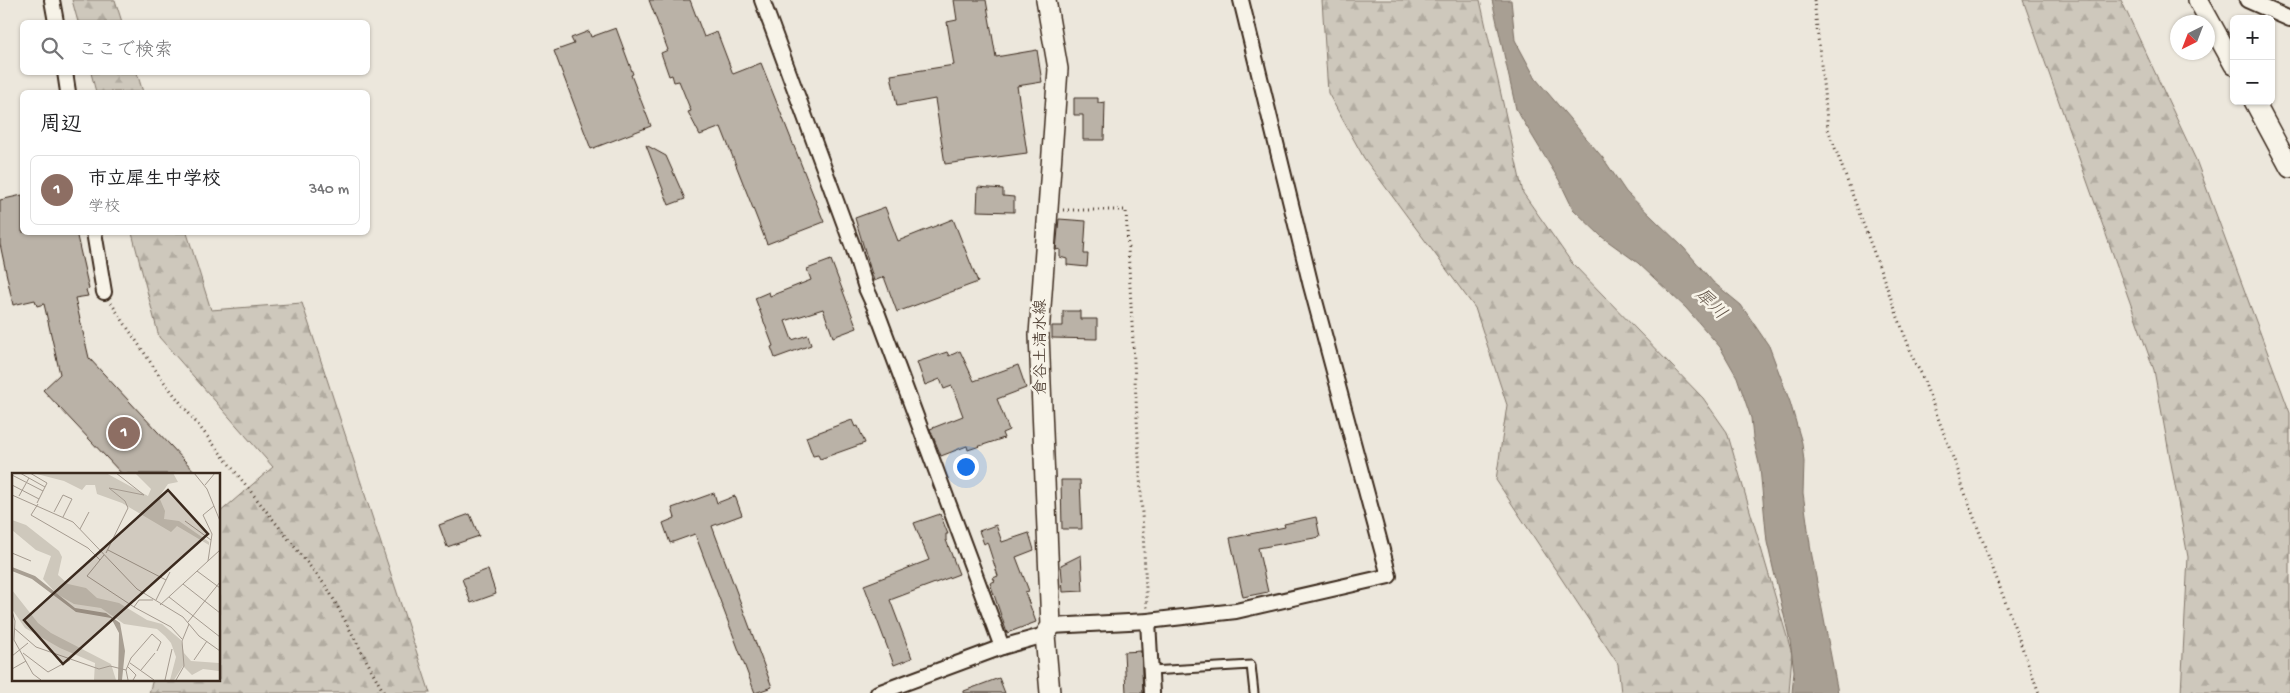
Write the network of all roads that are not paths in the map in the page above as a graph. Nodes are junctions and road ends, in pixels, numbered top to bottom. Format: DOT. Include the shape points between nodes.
graph roads {
  1 [pos="52,0"];
  2 [pos="762,0"];
  3 [pos="1046,0"];
  4 [pos="1241,0"];
  5 [pos="2198,0"];
  6 [pos="2247,0"];
  7 [pos="2290,19"];
  8 [pos="56,20"];
  9 [pos="2232,60"];
  10 [pos="65,75"];
  11 [pos="68,90"];
  12 [pos="2256,105"];
  13 [pos="2290,168"];
  14 [pos="94,235"];
  15 [pos="104,292"];
  16 [pos="1148,621"];
  17 [pos="1048,631"];
  18 [pos="1002,647"];
  19 [pos="1151,671"];
  20 [pos="878,693"];
  21 [pos="1050,693"];
  22 [pos="1152,693"];
  23 [pos="1254,693"];
  1 -- 8 [label="street"];
  2 -- 18 [label="street" via="866,288"];
  3 -- 17 [label="main road, 倉谷土清水線" via="1058,69 1039,335"];
  4 -- 16 [label="street" via="1311,286 1389,576 1236,611"];
  5 -- 9 [label="main road"];
  6 -- 7 [label="street"];
  10 -- 11 [label="street"];
  12 -- 13 [label="main road"];
  14 -- 15 [label="street"];
  16 -- 17 [label="street"];
  16 -- 19 [label="street"];
  17 -- 18 [label="street"];
  17 -- 21 [label="main road, 倉谷土清水線"];
  18 -- 20 [label="street"];
  19 -- 22 [label="street"];
  19 -- 23 [label="lane" via="1250,666"];
}
